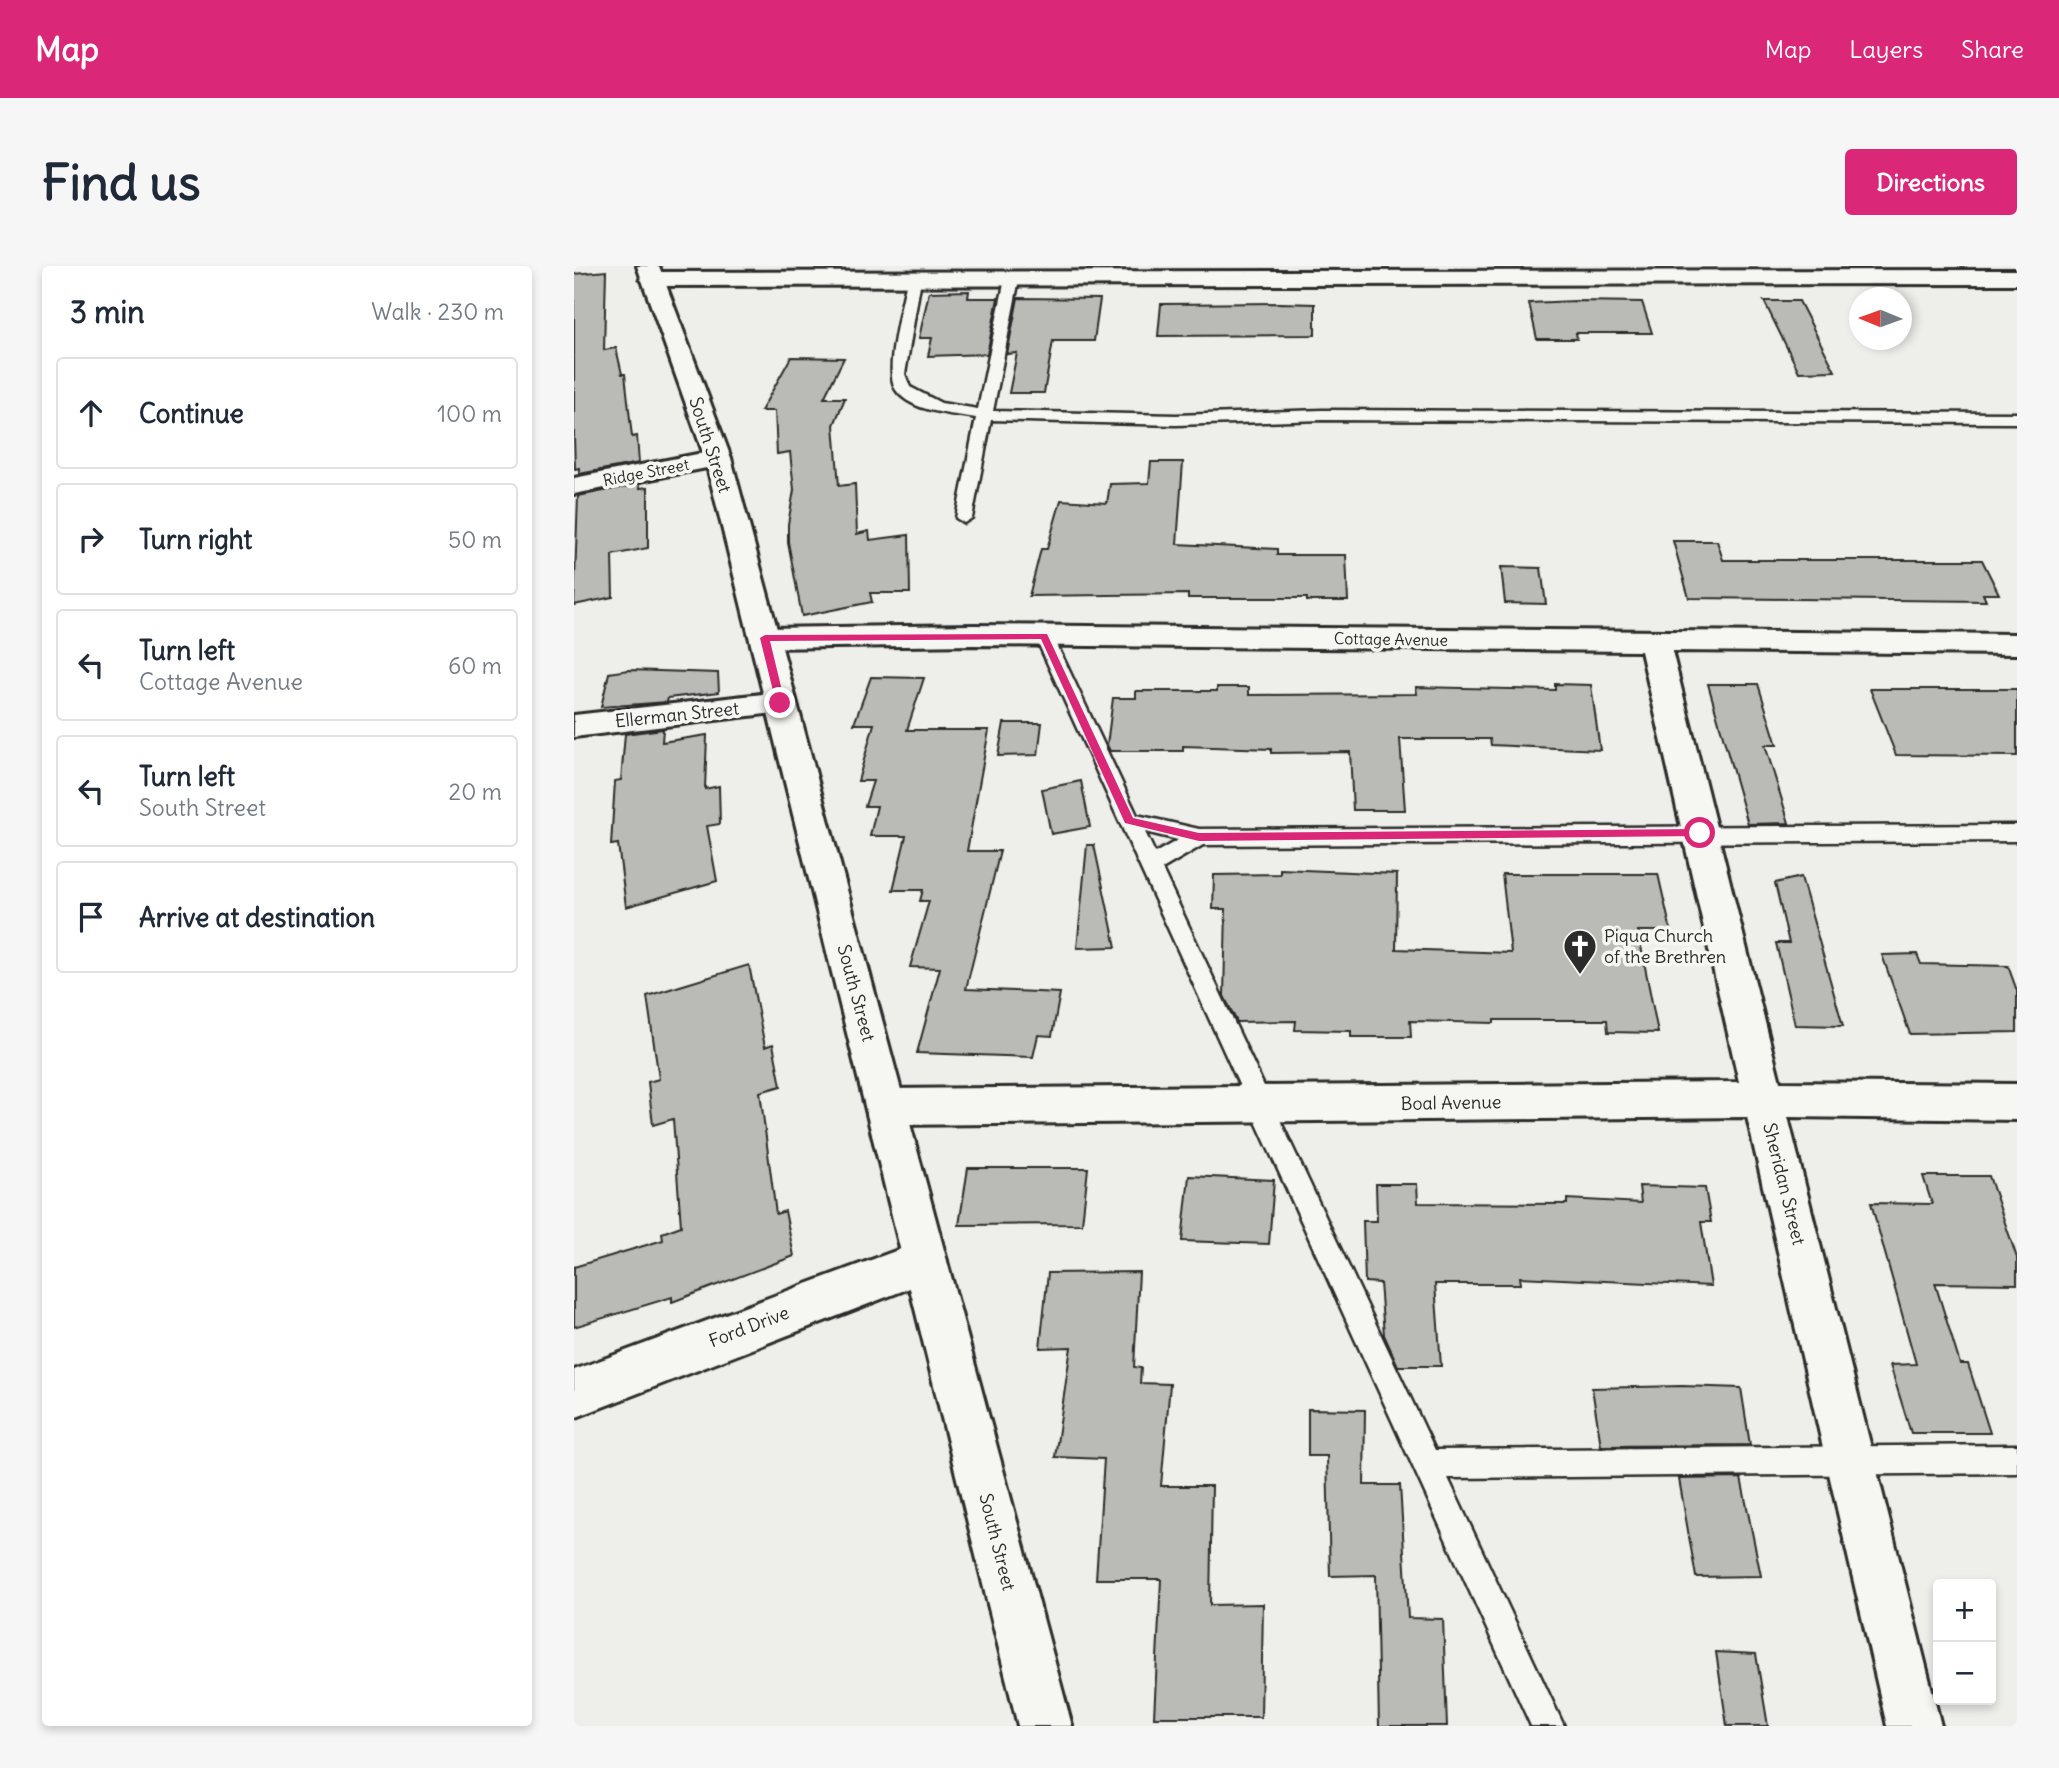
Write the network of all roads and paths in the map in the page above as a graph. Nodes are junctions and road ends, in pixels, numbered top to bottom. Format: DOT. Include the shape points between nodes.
graph roads {
  1 [pos="1299,272"];
  2 [pos="1816,272"];
  3 [pos="649,273"];
  4 [pos="2017,277"];
  5 [pos="914,279"];
  6 [pos="1012,279"];
  7 [pos="986,415"];
  8 [pos="2017,418"];
  9 [pos="718,458"];
  10 [pos="574,486"];
  11 [pos="964,518"];
  12 [pos="1044,636"];
  13 [pos="765,638"];
  14 [pos="1654,642"];
  15 [pos="2017,644"];
  16 [pos="780,703"];
  17 [pos="574,726"];
  18 [pos="1129,821"];
  19 [pos="2017,832"];
  20 [pos="1700,833"];
  21 [pos="1199,837"];
  22 [pos="1150,866"];
  23 [pos="1763,1100"];
  24 [pos="2017,1102"];
  25 [pos="1260,1104"];
  26 [pos="886,1107"];
  27 [pos="925,1261"];
  28 [pos="574,1394"];
  29 [pos="1852,1459"];
  30 [pos="2017,1459"];
  31 [pos="1428,1464"];
  32 [pos="1045,1726"];
  33 [pos="1548,1726"];
  34 [pos="1914,1726"];
  1 -- 2 [label="street"];
  1 -- 6 [label="street"];
  2 -- 4 [label="street"];
  3 -- 5 [label="street"];
  3 -- 9 [label="street, South Street"];
  5 -- 6 [label="street"];
  5 -- 7 [label="lane" via="898,374 903,388 938,407"];
  6 -- 7 [label="lane"];
  7 -- 8 [label="lane" via="1176,420 1322,415"];
  7 -- 11 [label="lane"];
  9 -- 10 [label="street, Ridge Street"];
  9 -- 13 [label="street, South Street"];
  12 -- 13 [label="street, Cottage Avenue"];
  12 -- 14 [label="street, Cottage Avenue"];
  12 -- 18 [label="lane"];
  13 -- 16 [label="street, South Street"];
  14 -- 15 [label="street, Cottage Avenue"];
  14 -- 20 [label="street, Sheridan Street"];
  16 -- 17 [label="street, Ellerman Street"];
  16 -- 26 [label="street, South Street"];
  18 -- 21 [label="lane"];
  18 -- 22 [label="lane"];
  19 -- 20 [label="lane"];
  20 -- 21 [label="lane"];
  20 -- 23 [label="street, Sheridan Street"];
  21 -- 22 [label="lane"];
  22 -- 25 [label="lane"];
  23 -- 24 [label="street, Boal Avenue"];
  23 -- 25 [label="street, Boal Avenue"];
  23 -- 29 [label="street, Sheridan Street"];
  25 -- 26 [label="street, Boal Avenue"];
  25 -- 31 [label="lane"];
  26 -- 27 [label="street, South Street"];
  27 -- 28 [label="street, Ford Drive"];
  27 -- 32 [label="street, South Street"];
  29 -- 30 [label="lane"];
  29 -- 31 [label="lane"];
  29 -- 34 [label="street, Sheridan Street"];
  31 -- 33 [label="lane"];
}
